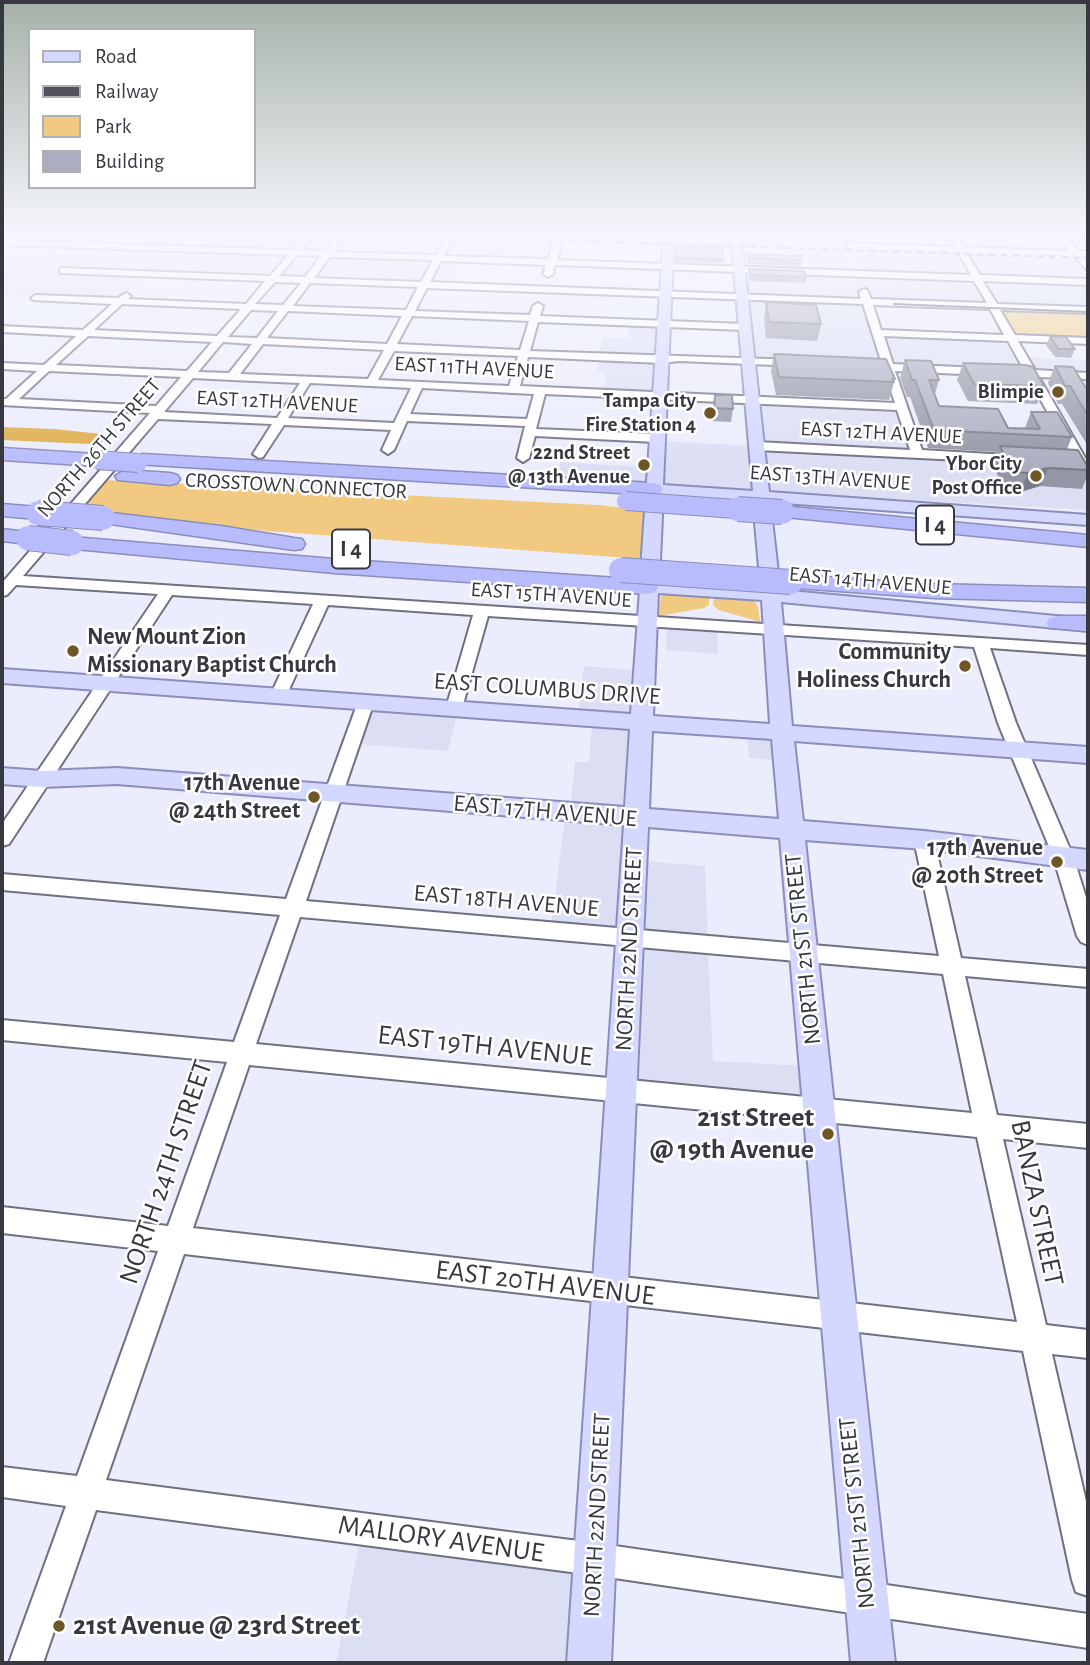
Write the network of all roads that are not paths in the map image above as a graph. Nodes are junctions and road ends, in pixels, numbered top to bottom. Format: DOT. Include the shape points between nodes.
graph roads {
  1 [pos="108,313"];
  2 [pos="243,313"];
  3 [pos="282,313"];
  4 [pos="402,313"];
  5 [pos="409,313"];
  6 [pos="537,313"];
  7 [pos="664,313"];
  8 [pos="743,313"];
  9 [pos="871,313"];
  10 [pos="997,313"];
  11 [pos="535,318"];
  12 [pos="663,324"];
  13 [pos="744,327"];
  14 [pos="2,328"];
  15 [pos="86,332"];
  16 [pos="877,333"];
  17 [pos="221,338"];
  18 [pos="1011,338"];
  19 [pos="261,340"];
  20 [pos="1088,341"];
  21 [pos="391,346"];
  22 [pos="524,352"];
  23 [pos="661,360"];
  24 [pos="747,364"];
  25 [pos="2,366"];
  26 [pos="807,366"];
  27 [pos="46,368"];
  28 [pos="848,368"];
  29 [pos="889,370"];
  30 [pos="190,375"];
  31 [pos="1033,376"];
  32 [pos="1088,376"];
  33 [pos="232,377"];
  34 [pos="307,380"];
  35 [pos="1088,382"];
  36 [pos="371,383"];
  37 [pos="418,385"];
  38 [pos="513,390"];
  39 [pos="540,391"];
  40 [pos="659,396"];
  41 [pos="752,401"];
  42 [pos="5,402"];
  43 [pos="902,408"];
  44 [pos="157,413"];
  45 [pos="280,422"];
  46 [pos="400,422"];
  47 [pos="531,428"];
  48 [pos="656,438"];
  49 [pos="757,446"];
  50 [pos="388,450"];
  51 [pos="2,454"];
  52 [pos="259,454"];
  53 [pos="917,454"];
  54 [pos="523,458"];
  55 [pos="1041,460"];
  56 [pos="95,464"];
  57 [pos="1082,465"];
  58 [pos="135,466"];
  59 [pos="2,468"];
  60 [pos="759,473"];
  61 [pos="653,489"];
  62 [pos="761,495"];
  63 [pos="790,505"];
  64 [pos="2,510"];
  65 [pos="1088,520"];
  66 [pos="2,526"];
  67 [pos="34,526"];
  68 [pos="2,536"];
  69 [pos="76,537"];
  70 [pos="1088,541"];
  71 [pos="294,544"];
  72 [pos="7,586"];
  73 [pos="647,587"];
  74 [pos="167,591"];
  75 [pos="771,595"];
  76 [pos="1088,595"];
  77 [pos="322,601"];
  78 [pos="482,611"];
  79 [pos="648,622"];
  80 [pos="1058,623"];
  81 [pos="1088,624"];
  82 [pos="772,629"];
  83 [pos="980,643"];
  84 [pos="1088,650"];
  85 [pos="2,676"];
  86 [pos="105,683"];
  87 [pos="278,696"];
  88 [pos="366,702"];
  89 [pos="454,708"];
  90 [pos="641,723"];
  91 [pos="781,732"];
  92 [pos="1021,751"];
  93 [pos="1088,755"];
  94 [pos="2,776"];
  95 [pos="41,779"];
  96 [pos="334,793"];
  97 [pos="636,818"];
  98 [pos="791,831"];
  99 [pos="2,839"];
  100 [pos="924,840"];
  101 [pos="1063,856"];
  102 [pos="1088,860"];
  103 [pos="2,882"];
  104 [pos="293,908"];
  105 [pos="1088,936"];
  106 [pos="629,938"];
  107 [pos="803,954"];
  108 [pos="953,967"];
  109 [pos="1088,978"];
  110 [pos="2,1030"];
  111 [pos="242,1052"];
  112 [pos="621,1090"];
  113 [pos="819,1111"];
  114 [pos="988,1128"];
  115 [pos="1088,1136"];
  116 [pos="2,1220"];
  117 [pos="176,1239"];
  118 [pos="610,1290"];
  119 [pos="839,1318"];
  120 [pos="1035,1340"];
  121 [pos="1088,1345"];
  122 [pos="2,1482"];
  123 [pos="88,1492"];
  124 [pos="594,1559"];
  125 [pos="1088,1580"];
  126 [pos="865,1600"];
  127 [pos="1088,1631"];
  128 [pos="26,1663"];
  129 [pos="589,1663"];
  130 [pos="873,1663"];
  1 -- 15 [label="street"];
  2 -- 17 [label="street, NORTH 26TH STREET"];
  3 -- 19 [label="street"];
  4 -- 5 [label="street"];
  5 -- 11 [label="street"];
  5 -- 21 [label="street"];
  6 -- 11 [label="street"];
  7 -- 12 [label="main road, NORTH 22ND STREET"];
  8 -- 13 [label="main road, NORTH 21ST STREET"];
  9 -- 16 [label="street"];
  10 -- 18 [label="street"];
  11 -- 12 [label="street"];
  11 -- 22 [label="street"];
  12 -- 13 [label="street"];
  12 -- 23 [label="main road, NORTH 22ND STREET"];
  13 -- 24 [label="main road, NORTH 21ST STREET"];
  14 -- 15 [label="street"];
  15 -- 17 [label="street"];
  15 -- 27 [label="street"];
  16 -- 18 [label="street"];
  16 -- 29 [label="street"];
  17 -- 19 [label="street"];
  17 -- 30 [label="street, NORTH 26TH STREET"];
  18 -- 20 [label="street"];
  18 -- 31 [label="street"];
  19 -- 21 [label="street"];
  19 -- 33 [label="street"];
  21 -- 22 [label="street"];
  21 -- 36 [label="street"];
  22 -- 23 [label="street"];
  22 -- 38 [label="street"];
  23 -- 24 [label="street"];
  23 -- 40 [label="main road, NORTH 22ND STREET"];
  24 -- 26 [label="street"];
  24 -- 41 [label="main road, NORTH 21ST STREET"];
  25 -- 27 [label="street, EAST 11TH AVENUE"];
  27 -- 30 [label="street, EAST 11TH AVENUE"];
  27 -- 42 [label="street"];
  28 -- 29 [label="street"];
  29 -- 31 [label="street"];
  29 -- 43 [label="street"];
  30 -- 33 [label="street, EAST 11TH AVENUE"];
  30 -- 44 [label="street, NORTH 26TH STREET"];
  31 -- 32 [label="street"];
  31 -- 35 [label="street"];
  31 -- 57 [label="street"];
  33 -- 34 [label="street, EAST 11TH AVENUE"];
  34 -- 36 [label="street, EAST 11TH AVENUE"];
  34 -- 45 [label="street"];
  36 -- 37 [label="street, EAST 11TH AVENUE"];
  37 -- 38 [label="street, EAST 11TH AVENUE"];
  37 -- 46 [label="street"];
  38 -- 39 [label="street, EAST 11TH AVENUE"];
  39 -- 40 [label="street, EAST 11TH AVENUE"];
  39 -- 47 [label="street"];
  40 -- 41 [label="street, EAST 11TH AVENUE"];
  40 -- 48 [label="main road, NORTH 22ND STREET"];
  41 -- 43 [label="street, EAST 11TH AVENUE"];
  41 -- 49 [label="main road, NORTH 21ST STREET"];
  42 -- 44 [label="street, EAST 12TH AVENUE"];
  43 -- 53 [label="street"];
  44 -- 45 [label="street, EAST 12TH AVENUE"];
  44 -- 72 [label="street, NORTH 26TH STREET"];
  45 -- 46 [label="street, EAST 12TH AVENUE"];
  45 -- 52 [label="street"];
  46 -- 47 [label="street, EAST 12TH AVENUE"];
  46 -- 50 [label="street"];
  47 -- 48 [label="street, EAST 12TH AVENUE"];
  47 -- 54 [label="street"];
  48 -- 61 [label="main road, NORTH 22ND STREET"];
  49 -- 53 [label="street, EAST 12TH AVENUE"];
  49 -- 60 [label="main road, NORTH 21ST STREET"];
  51 -- 56 [label="highway"];
  53 -- 55 [label="street, EAST 12TH AVENUE"];
  56 -- 58 [label="highway, CROSSTOWN CONNECTOR"];
  56 -- 59 [label="highway, CROSSTOWN CONNECTOR"];
  58 -- 61 [label="highway"];
  58 -- 63 [label="highway, CROSSTOWN CONNECTOR / I 4, bridge" via="373,491"];
  60 -- 62 [label="main road, NORTH 21ST STREET"];
  60 -- 63 [label="main road"];
  61 -- 62 [label="main road, EAST 13TH AVENUE"];
  61 -- 73 [label="main road, NORTH 22ND STREET"];
  62 -- 63 [label="main road, EAST 13TH AVENUE"];
  62 -- 75 [label="main road, NORTH 21ST STREET"];
  63 -- 65 [label="main road, EAST 13TH AVENUE"];
  63 -- 70 [label="highway, I 4"];
  64 -- 67 [label="highway, CROSSTOWN CONNECTOR"];
  66 -- 67 [label="highway"];
  67 -- 68 [label="highway"];
  67 -- 69 [label="highway, bridge"];
  67 -- 71 [label="highway, CROSSTOWN CONNECTOR, bridge" via="103,518"];
  69 -- 71 [label="highway, I 4"];
  69 -- 73 [label="highway" via="334,566"];
  71 -- 76 [label="highway, I 4, bridge" via="792,582"];
  72 -- 74 [label="street, EAST 15TH AVENUE"];
  73 -- 75 [label="main road, EAST 14TH AVENUE"];
  73 -- 79 [label="main road, NORTH 22ND STREET"];
  74 -- 77 [label="street, EAST 15TH AVENUE"];
  74 -- 86 [label="street"];
  75 -- 80 [label="main road, EAST 14TH AVENUE"];
  75 -- 82 [label="main road, NORTH 21ST STREET"];
  77 -- 78 [label="street, EAST 15TH AVENUE"];
  77 -- 87 [label="street"];
  78 -- 79 [label="street, EAST 15TH AVENUE"];
  78 -- 89 [label="street"];
  79 -- 82 [label="street, EAST 15TH AVENUE"];
  79 -- 90 [label="main road, NORTH 22ND STREET"];
  80 -- 81 [label="highway"];
  82 -- 83 [label="street, EAST 15TH AVENUE"];
  82 -- 91 [label="main road, NORTH 21ST STREET"];
  83 -- 84 [label="street, EAST 15TH AVENUE"];
  83 -- 92 [label="street"];
  85 -- 86 [label="main road, EAST COLUMBUS DRIVE"];
  86 -- 87 [label="main road, EAST COLUMBUS DRIVE"];
  86 -- 95 [label="street"];
  87 -- 88 [label="main road, EAST COLUMBUS DRIVE"];
  88 -- 89 [label="main road, EAST COLUMBUS DRIVE"];
  88 -- 96 [label="street, NORTH 24TH STREET"];
  89 -- 90 [label="main road, EAST COLUMBUS DRIVE"];
  90 -- 91 [label="main road, EAST COLUMBUS DRIVE"];
  90 -- 97 [label="main road, NORTH 22ND STREET"];
  91 -- 92 [label="main road, EAST COLUMBUS DRIVE"];
  91 -- 98 [label="main road, NORTH 21ST STREET"];
  92 -- 93 [label="main road, EAST COLUMBUS DRIVE"];
  92 -- 101 [label="street"];
  94 -- 95 [label="main road, EAST 17TH AVENUE"];
  95 -- 96 [label="main road, EAST 17TH AVENUE" via="117,776"];
  95 -- 99 [label="street"];
  96 -- 97 [label="main road, EAST 17TH AVENUE"];
  96 -- 104 [label="street, NORTH 24TH STREET"];
  97 -- 98 [label="main road, EAST 17TH AVENUE"];
  97 -- 106 [label="main road, NORTH 22ND STREET"];
  98 -- 100 [label="main road, EAST 17TH AVENUE"];
  98 -- 107 [label="main road, NORTH 21ST STREET"];
  100 -- 101 [label="main road, EAST 17TH AVENUE"];
  100 -- 108 [label="street, BANZA STREET"];
  101 -- 102 [label="main road, EAST 17TH AVENUE"];
  101 -- 105 [label="street"];
  103 -- 104 [label="street, EAST 18TH AVENUE"];
  104 -- 106 [label="street, EAST 18TH AVENUE"];
  104 -- 111 [label="street, NORTH 24TH STREET"];
  106 -- 107 [label="street, EAST 18TH AVENUE"];
  106 -- 112 [label="main road, NORTH 22ND STREET"];
  107 -- 108 [label="street, EAST 18TH AVENUE"];
  107 -- 113 [label="main road, NORTH 21ST STREET"];
  108 -- 109 [label="street, EAST 18TH AVENUE"];
  108 -- 114 [label="street, BANZA STREET"];
  110 -- 111 [label="street, EAST 19TH AVENUE"];
  111 -- 112 [label="street, EAST 19TH AVENUE"];
  111 -- 117 [label="street, NORTH 24TH STREET"];
  112 -- 113 [label="street, EAST 19TH AVENUE"];
  112 -- 118 [label="main road, NORTH 22ND STREET"];
  113 -- 114 [label="street, EAST 19TH AVENUE"];
  113 -- 119 [label="main road, NORTH 21ST STREET"];
  114 -- 115 [label="street, EAST 19TH AVENUE"];
  114 -- 120 [label="street, BANZA STREET"];
  116 -- 117 [label="street, EAST 20TH AVENUE"];
  117 -- 118 [label="street, EAST 20TH AVENUE"];
  117 -- 123 [label="street, NORTH 24TH STREET"];
  118 -- 119 [label="street, EAST 20TH AVENUE"];
  118 -- 124 [label="main road, NORTH 22ND STREET"];
  119 -- 120 [label="street, EAST 20TH AVENUE"];
  119 -- 126 [label="main road, NORTH 21ST STREET"];
  120 -- 121 [label="street, EAST 20TH AVENUE"];
  120 -- 125 [label="street, BANZA STREET"];
  122 -- 123 [label="street, MALLORY AVENUE"];
  123 -- 124 [label="street, MALLORY AVENUE"];
  123 -- 128 [label="street, NORTH 24TH STREET"];
  124 -- 126 [label="street, MALLORY AVENUE"];
  124 -- 129 [label="main road, NORTH 22ND STREET"];
  126 -- 127 [label="street, MALLORY AVENUE"];
  126 -- 130 [label="main road, NORTH 21ST STREET"];
}
